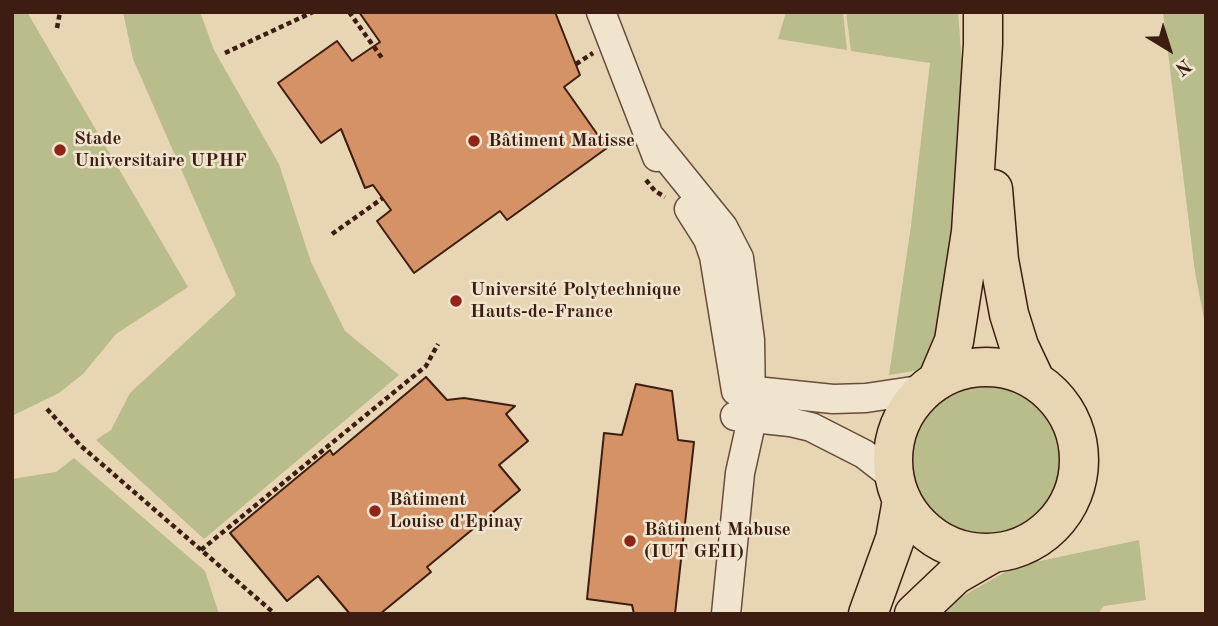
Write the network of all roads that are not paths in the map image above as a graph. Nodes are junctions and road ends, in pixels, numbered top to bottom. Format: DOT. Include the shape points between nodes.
graph roads {
  1 [pos="601,12"];
  2 [pos="983,28"];
  3 [pos="1035,380"];
  4 [pos="931,385"];
  5 [pos="743,403"];
  6 [pos="898,489"];
  7 [pos="993,553"];
  8 [pos="726,614"];
  9 [pos="868,614"];
  10 [pos="914,614"];
  1 -- 5 [label="street" via="651,138 735,246 750,340"];
  2 -- 3 [label="main road" via="1002,283 1013,332"];
  2 -- 4 [label="main road" via="971,232 954,341"];
  3 -- 4 [label="main road" via="991,366 962,369"];
  3 -- 7 [label="main road" via="1058,399 1073,424 1080,453 1077,481 1066,509 1047,531 1022,546"];
  4 -- 5 [label="street" via="866,398"];
  4 -- 6 [label="main road" via="913,401 900,425 893,451"];
  5 -- 6 [label="street" via="864,454"];
  5 -- 8 [label="street"];
  6 -- 7 [label="main road" via="917,523 939,540 965,551"];
  6 -- 9 [label="main road" via="895,539"];
  7 -- 10 [label="main road" via="955,575"];
}
